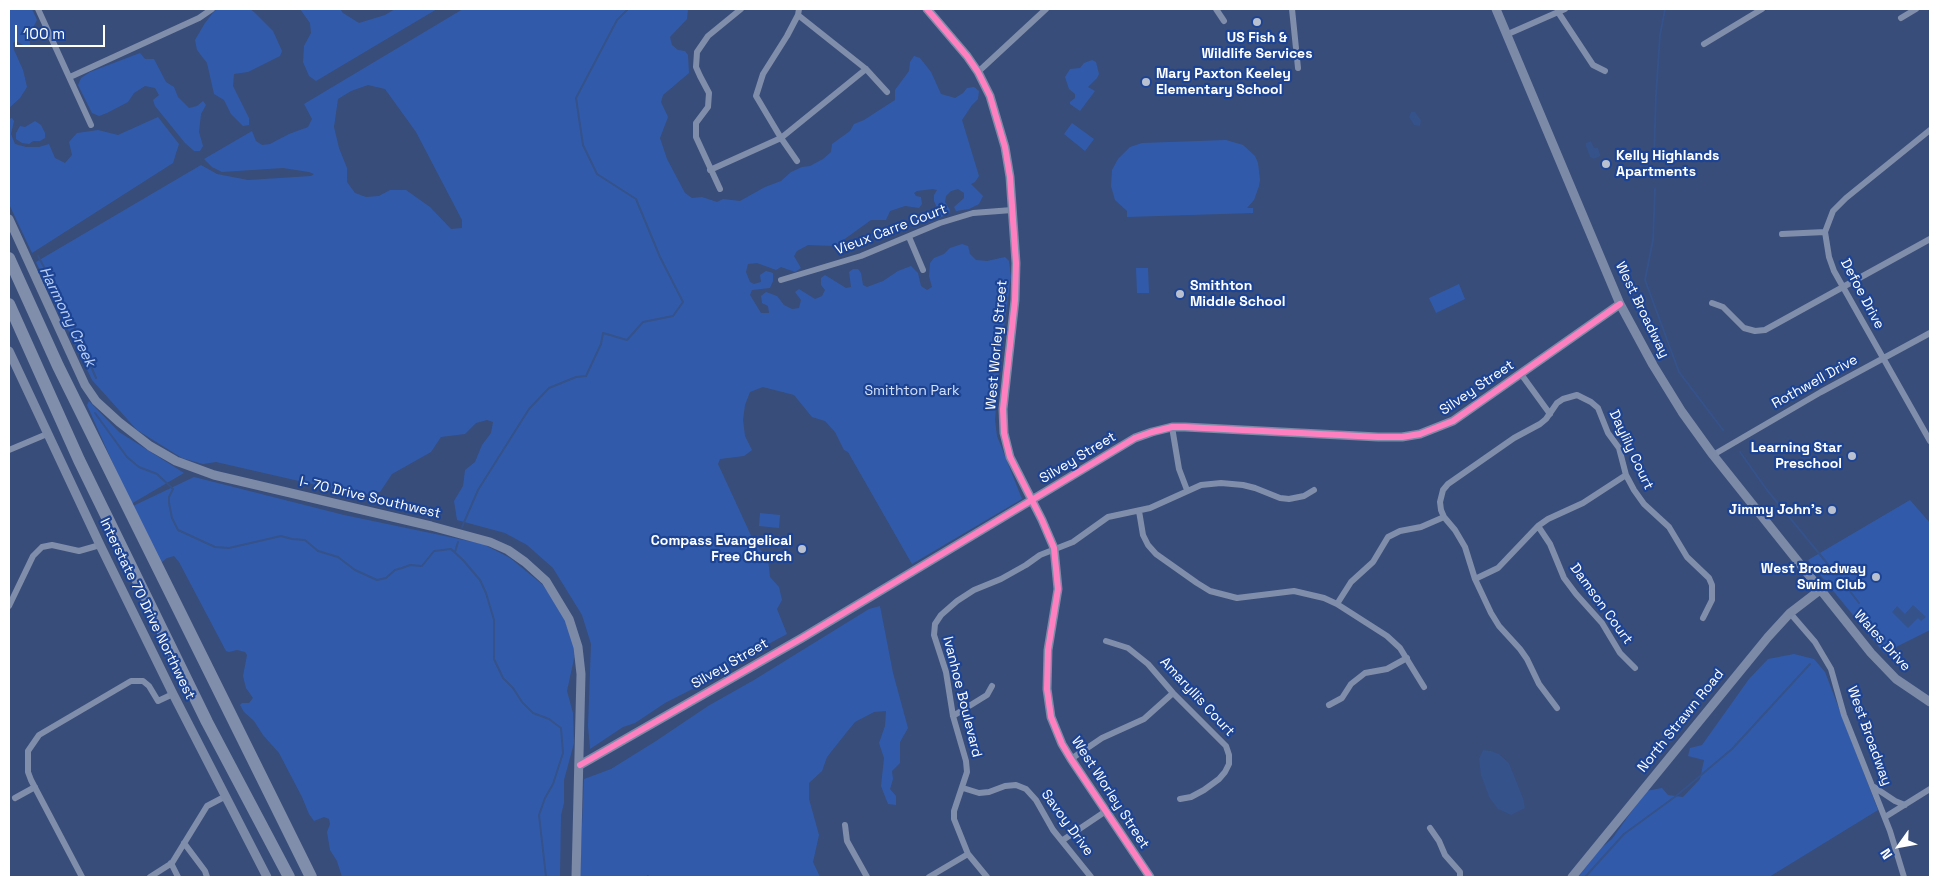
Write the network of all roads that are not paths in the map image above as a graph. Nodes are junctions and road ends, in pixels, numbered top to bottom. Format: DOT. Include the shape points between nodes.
graph roads {
  1 [pos="38,9"];
  2 [pos="212,9"];
  3 [pos="741,9"];
  4 [pos="927,9"];
  5 [pos="1046,9"];
  6 [pos="1216,9"];
  7 [pos="1292,9"];
  8 [pos="1496,9"];
  9 [pos="1565,9"];
  10 [pos="1762,9"];
  11 [pos="1916,9"];
  12 [pos="799,12"];
  13 [pos="1558,12"];
  14 [pos="1901,18"];
  15 [pos="1224,22"];
  16 [pos="1508,34"];
  17 [pos="1704,44"];
  18 [pos="1298,68"];
  19 [pos="866,69"];
  20 [pos="1605,71"];
  21 [pos="978,72"];
  22 [pos="70,77"];
  23 [pos="887,92"];
  24 [pos="91,125"];
  25 [pos="1930,130"];
  26 [pos="780,138"];
  27 [pos="797,161"];
  28 [pos="710,170"];
  29 [pos="720,189"];
  30 [pos="1012,210"];
  31 [pos="9,219"];
  32 [pos="1825,232"];
  33 [pos="1782,234"];
  34 [pos="909,237"];
  35 [pos="1930,239"];
  36 [pos="9,258"];
  37 [pos="923,270"];
  38 [pos="781,280"];
  39 [pos="1843,287"];
  40 [pos="1712,303"];
  41 [pos="9,304"];
  42 [pos="1620,304"];
  43 [pos="1930,333"];
  44 [pos="9,350"];
  45 [pos="1883,358"];
  46 [pos="1521,374"];
  47 [pos="1550,414"];
  48 [pos="1172,428"];
  49 [pos="47,434"];
  50 [pos="1930,441"];
  51 [pos="9,450"];
  52 [pos="1713,455"];
  53 [pos="1626,475"];
  54 [pos="1187,490"];
  55 [pos="1314,490"];
  56 [pos="1032,500"];
  57 [pos="1139,512"];
  58 [pos="1444,517"];
  59 [pos="1538,526"];
  60 [pos="100,545"];
  61 [pos="1054,548"];
  62 [pos="1476,579"];
  63 [pos="1820,590"];
  64 [pos="1338,604"];
  65 [pos="9,606"];
  66 [pos="1790,613"];
  67 [pos="1703,618"];
  68 [pos="1106,641"];
  69 [pos="1407,658"];
  70 [pos="1635,668"];
  71 [pos="992,686"];
  72 [pos="1424,687"];
  73 [pos="1173,693"];
  74 [pos="173,694"];
  75 [pos="1930,702"];
  76 [pos="1329,705"];
  77 [pos="1557,708"];
  78 [pos="952,716"];
  79 [pos="1071,759"];
  80 [pos="580,765"];
  81 [pos="1872,786"];
  82 [pos="35,787"];
  83 [pos="962,788"];
  84 [pos="1930,789"];
  85 [pos="226,796"];
  86 [pos="15,798"];
  87 [pos="1180,799"];
  88 [pos="1905,805"];
  89 [pos="1106,811"];
  90 [pos="1884,817"];
  91 [pos="845,825"];
  92 [pos="1430,828"];
  93 [pos="1063,840"];
  94 [pos="184,843"];
  95 [pos="968,854"];
  96 [pos="171,863"];
  97 [pos="82,877"];
  98 [pos="150,877"];
  99 [pos="178,877"];
  100 [pos="207,877"];
  101 [pos="267,877"];
  102 [pos="289,877"];
  103 [pos="311,877"];
  104 [pos="576,877"];
  105 [pos="867,877"];
  106 [pos="929,877"];
  107 [pos="987,877"];
  108 [pos="1092,877"];
  109 [pos="1150,877"];
  110 [pos="1460,877"];
  111 [pos="1572,877"];
  112 [pos="1904,877"];
  1 -- 22 [label="street"];
  2 -- 22 [label="street" via="200,18"];
  3 -- 28 [label="street" via="708,36 697,52 696,66 709,93 708,107 696,123 696,137"];
  4 -- 21 [label="street, West Worley Street"];
  5 -- 21 [label="street"];
  6 -- 15 [label="street"];
  7 -- 18 [label="street"];
  8 -- 16 [label="street, West Broadway"];
  9 -- 13 [label="street"];
  10 -- 17 [label="street"];
  11 -- 14 [label="street"];
  12 -- 19 [label="street"];
  12 -- 26 [label="street" via="788,36 763,74 756,96"];
  13 -- 16 [label="street"];
  13 -- 20 [label="street" via="1594,65"];
  16 -- 42 [label="street, West Broadway"];
  19 -- 23 [label="street"];
  19 -- 26 [label="street"];
  21 -- 30 [label="street, West Worley Street" via="990,96 1005,147"];
  22 -- 24 [label="street"];
  25 -- 32 [label="street" via="1846,198 1834,211"];
  26 -- 27 [label="street"];
  26 -- 28 [label="street"];
  28 -- 29 [label="street"];
  30 -- 34 [label="street, Vieux Carre Court" via="973,213"];
  30 -- 56 [label="street, West Worley Street" via="1015,300 1003,409 1004,433 1010,457"];
  31 -- 80 [label="street, I- 70 Drive Southwest" via="86,385 96,401 118,422 150,446 176,461 214,476 490,542 508,550 546,581 569,619 578,647 581,674"];
  32 -- 33 [label="street"];
  32 -- 39 [label="street, Defoe Drive" via="1828,258"];
  34 -- 37 [label="street"];
  34 -- 38 [label="street, Vieux Carre Court" via="861,256"];
  35 -- 39 [label="street"];
  36 -- 103 [label="highway" via="58,366"];
  39 -- 40 [label="street" via="1765,330 1744,328 1724,307"];
  39 -- 45 [label="street, Defoe Drive"];
  41 -- 102 [label="highway" via="79,460 207,722"];
  42 -- 46 [label="street, Silvey Street"];
  42 -- 52 [label="street, West Broadway" via="1653,365"];
  43 -- 45 [label="street, Rothwell Drive"];
  44 -- 49 [label="street, Interstate 70 Drive Northwest"];
  45 -- 50 [label="street, Defoe Drive"];
  45 -- 52 [label="street, Rothwell Drive"];
  46 -- 47 [label="street"];
  46 -- 48 [label="street, Silvey Street" via="1453,421 1420,434 1402,437"];
  47 -- 53 [label="street, Daylily Court" via="1556,403 1570,396 1577,395 1591,402 1598,408 1608,433 1619,448"];
  47 -- 58 [label="street" via="1540,424 1448,484 1442,495"];
  48 -- 54 [label="street" via="1178,469"];
  48 -- 56 [label="street, Silvey Street" via="1135,438"];
  49 -- 51 [label="street"];
  49 -- 60 [label="street, Interstate 70 Drive Northwest"];
  52 -- 63 [label="street, West Broadway"];
  53 -- 59 [label="street" via="1583,503"];
  53 -- 67 [label="street, Daylily Court" via="1644,504 1669,527 1687,557 1709,578 1712,600"];
  54 -- 55 [label="street" via="1221,483 1249,486 1289,499"];
  54 -- 57 [label="street"];
  56 -- 61 [label="street, West Worley Street"];
  56 -- 80 [label="street, Silvey Street" via="802,638"];
  57 -- 61 [label="street" via="1108,516 1074,542"];
  57 -- 64 [label="street" via="1143,535 1156,554 1210,591 1237,598 1294,591"];
  58 -- 62 [label="street" via="1465,547"];
  58 -- 64 [label="street" via="1388,537 1373,562 1351,582"];
  59 -- 62 [label="street" via="1498,568"];
  59 -- 70 [label="street, Damson Court" via="1550,544 1564,578"];
  60 -- 65 [label="street" via="79,551 52,545 42,547 33,556"];
  60 -- 74 [label="street, Interstate 70 Drive Northwest"];
  61 -- 78 [label="street, Ivanhoe Boulevard" via="1001,579 974,590 957,601 935,624 934,635 946,672"];
  61 -- 79 [label="street, West Worley Street" via="1058,589 1048,650 1047,689 1051,718"];
  62 -- 77 [label="street" via="1499,626 1520,649"];
  63 -- 66 [label="street, North Strawn Road"];
  63 -- 75 [label="street, Wales Drive" via="1896,679"];
  64 -- 69 [label="street" via="1387,636"];
  66 -- 81 [label="street, West Broadway" via="1815,642 1831,669 1844,715"];
  66 -- 111 [label="street, North Strawn Road"];
  68 -- 73 [label="street, Amaryllis Court" via="1137,654"];
  69 -- 72 [label="street"];
  69 -- 76 [label="street" via="1387,668 1365,673 1351,684 1342,698"];
  71 -- 78 [label="street" via="987,695"];
  73 -- 79 [label="street" via="1144,719 1102,738"];
  73 -- 87 [label="street, Amaryllis Court" via="1220,738 1229,755 1229,764 1219,780 1191,797"];
  74 -- 82 [label="street" via="158,701 143,681 130,681 39,735 28,751 28,772"];
  74 -- 85 [label="street, Interstate 70 Drive Northwest"];
  78 -- 83 [label="street, Ivanhoe Boulevard" via="966,761"];
  79 -- 89 [label="street, West Worley Street"];
  80 -- 104 [label="street, I- 70 Drive Southwest"];
  81 -- 88 [label="street"];
  81 -- 90 [label="street, West Broadway"];
  82 -- 86 [label="street"];
  82 -- 97 [label="street"];
  83 -- 93 [label="street, Savoy Drive" via="979,793 1016,785 1026,789"];
  83 -- 95 [label="street, Ivanhoe Boulevard" via="954,819"];
  84 -- 88 [label="street"];
  85 -- 94 [label="street" via="207,806"];
  85 -- 101 [label="street, Interstate 70 Drive Northwest"];
  88 -- 90 [label="street"];
  89 -- 93 [label="street"];
  89 -- 109 [label="street, West Worley Street"];
  90 -- 112 [label="street, West Broadway"];
  91 -- 105 [label="street" via="847,841"];
  92 -- 110 [label="street" via="1445,856 1460,872"];
  93 -- 108 [label="street, Savoy Drive"];
  94 -- 96 [label="street"];
  94 -- 100 [label="street"];
  95 -- 106 [label="street"];
  95 -- 107 [label="street, Ivanhoe Boulevard"];
  96 -- 98 [label="street"];
  96 -- 99 [label="street"];
}
